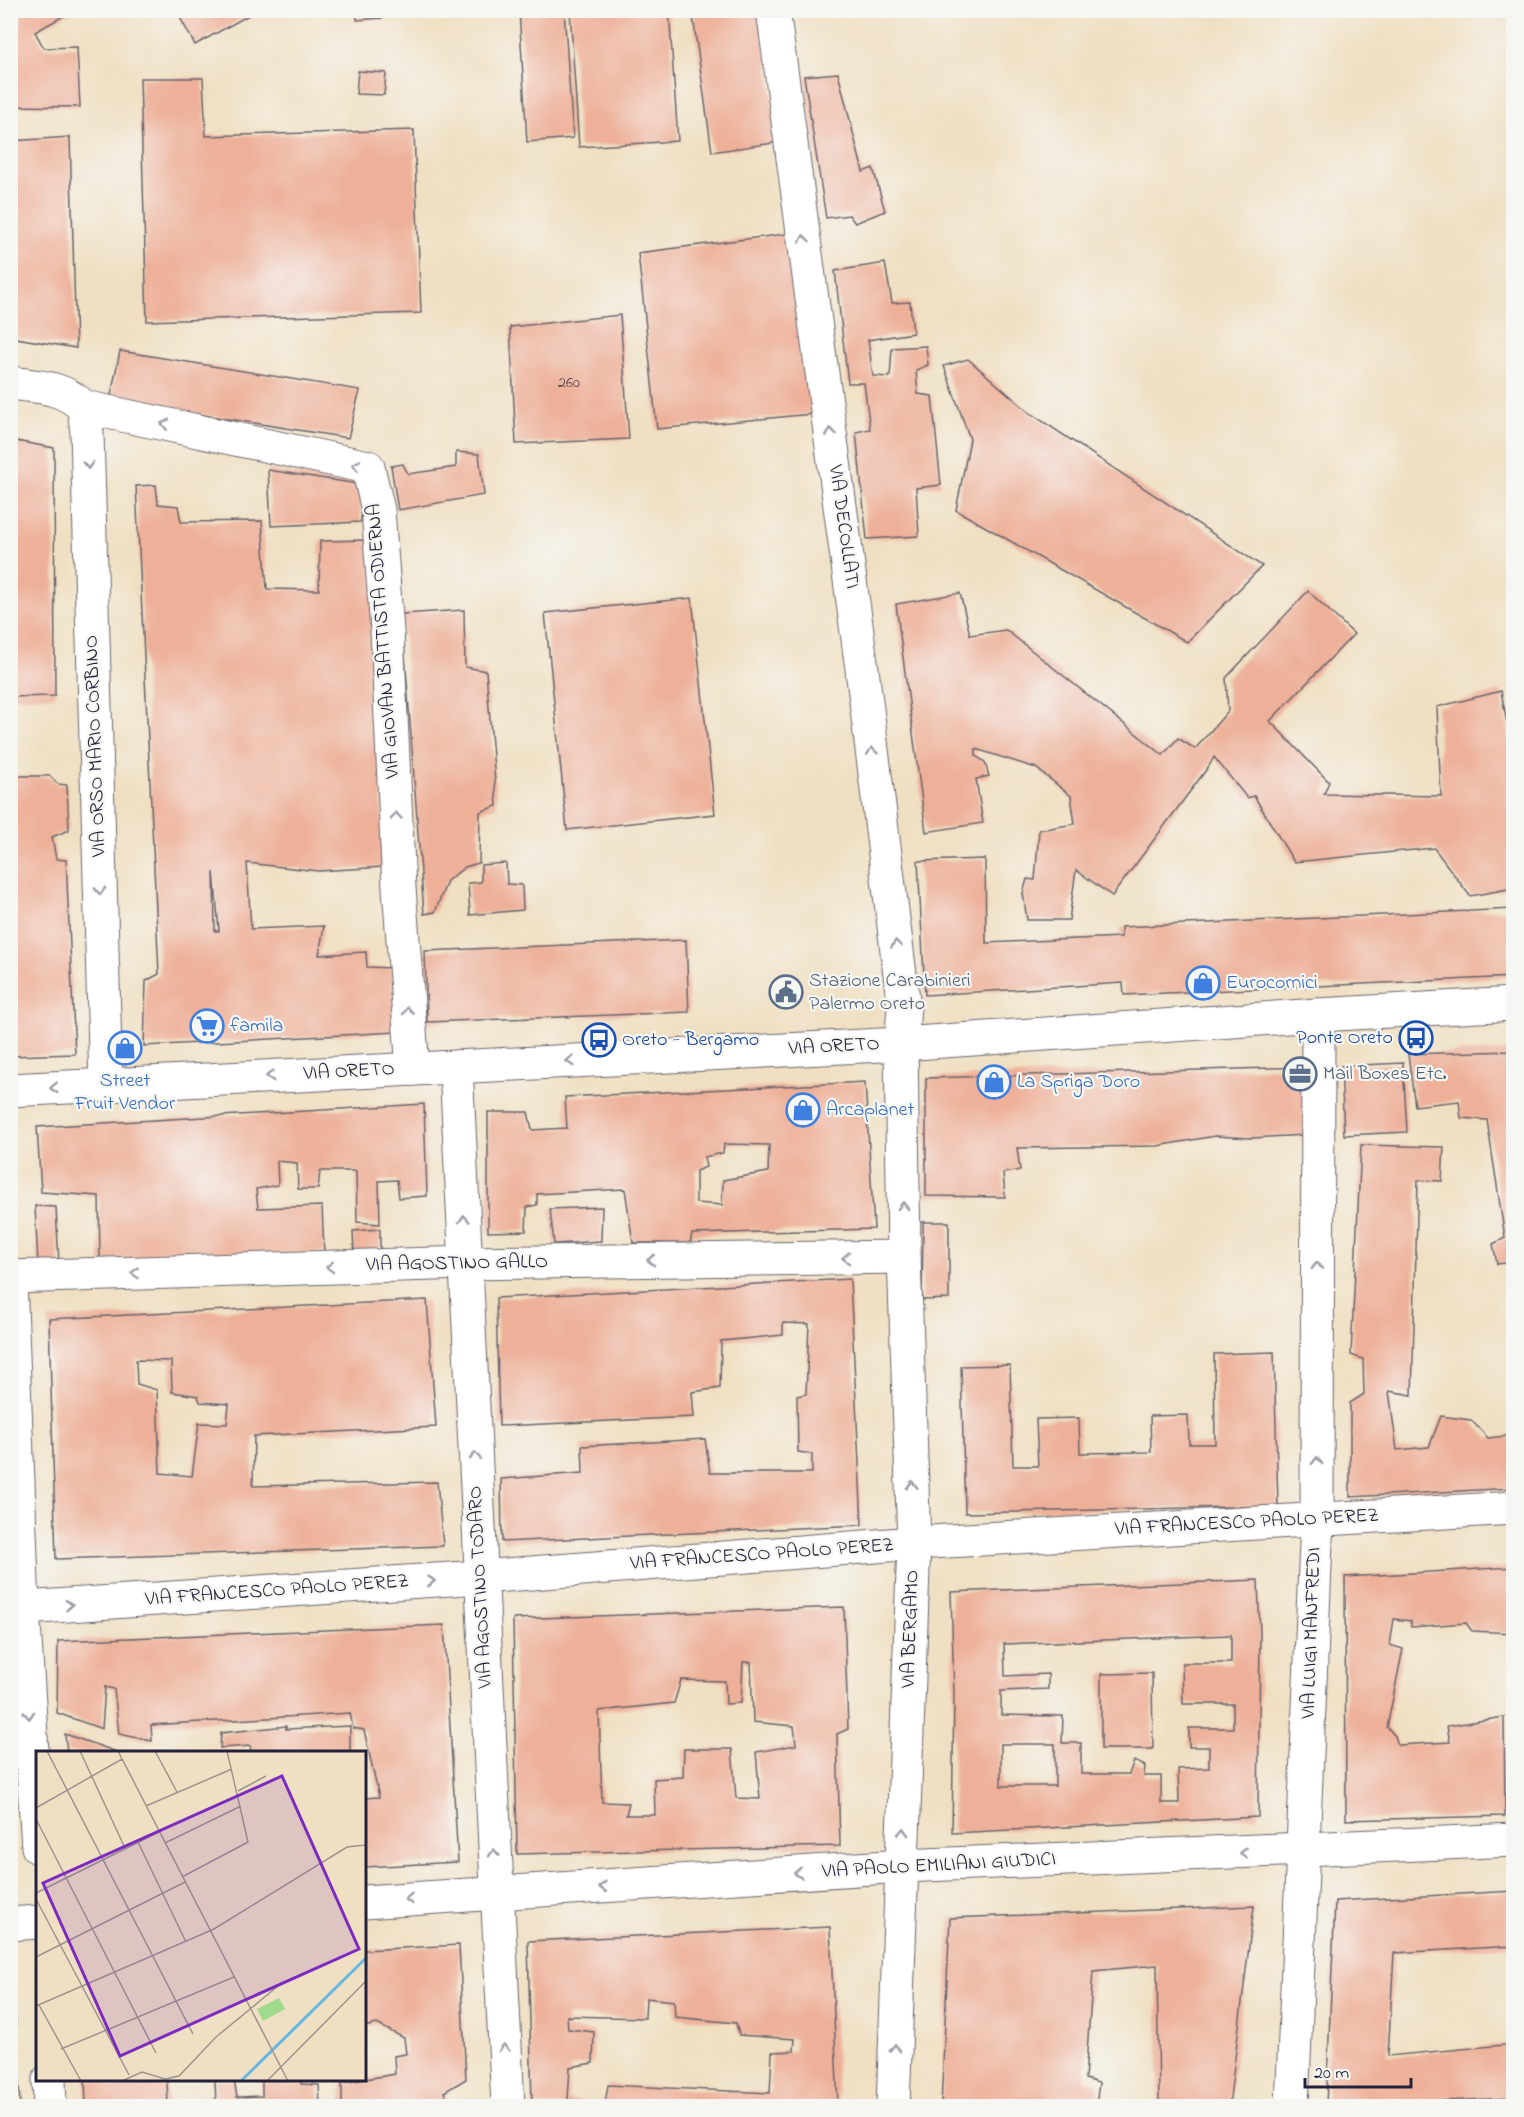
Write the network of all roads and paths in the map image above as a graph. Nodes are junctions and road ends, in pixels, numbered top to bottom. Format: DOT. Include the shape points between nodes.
graph roads {
  1 [pos="772,10"];
  2 [pos="10,384"];
  3 [pos="84,407"];
  4 [pos="1514,1004"];
  5 [pos="1318,1015"];
  6 [pos="901,1044"];
  7 [pos="456,1067"];
  8 [pos="413,1069"];
  9 [pos="106,1085"];
  10 [pos="10,1090"];
  11 [pos="904,1257"];
  12 [pos="466,1263"];
  13 [pos="10,1278"];
  14 [pos="13,1397"];
  15 [pos="1514,1508"];
  16 [pos="1317,1519"];
  17 [pos="914,1543"];
  18 [pos="480,1577"];
  19 [pos="17,1609"];
  20 [pos="36,1823"];
  21 [pos="1514,1840"];
  22 [pos="1303,1850"];
  23 [pos="902,1866"];
  24 [pos="496,1894"];
  25 [pos="366,1902"];
  26 [pos="36,1922"];
  27 [pos="10,1924"];
  28 [pos="49,2081"];
  29 [pos="50,2106"];
  30 [pos="508,2106"];
  31 [pos="893,2106"];
  32 [pos="1292,2106"];
  6 -- 1 [label="street, VIA DECOLLATI, one-way" via="904,1007 897,949"];
  2 -- 3 [label="street" via="56,389"];
  8 -- 3 [label="street, VIA GIOVAN BATTISTA ODIERNA, one-way" via="378,510 368,467"];
  3 -- 9 [label="street, VIA ORSO MARIO CORBINO, one-way"];
  4 -- 5 [label="street, VIA ORETO"];
  5 -- 6 [label="street, VIA ORETO"];
  16 -- 5 [label="street, VIA LUIGI MANFREDI, one-way"];
  6 -- 7 [label="street, VIA ORETO, one-way"];
  11 -- 6 [label="street, VIA BERGAMO, one-way"];
  7 -- 8 [label="street, VIA ORETO"];
  12 -- 7 [label="street, VIA AGOSTINO TODARO, one-way"];
  8 -- 9 [label="street, VIA ORETO, one-way"];
  9 -- 10 [label="street, VIA ORETO, one-way"];
  11 -- 12 [label="street, VIA AGOSTINO GALLO, one-way"];
  17 -- 11 [label="street, VIA BERGAMO, one-way"];
  12 -- 13 [label="street, VIA AGOSTINO GALLO, one-way"];
  18 -- 12 [label="street, VIA AGOSTINO TODARO, one-way"];
  13 -- 14 [label="street"];
  14 -- 19 [label="street"];
  15 -- 16 [label="street, VIA FRANCESCO PAOLO PEREZ"];
  16 -- 17 [label="street, VIA FRANCESCO PAOLO PEREZ"];
  16 -- 22 [label="street, VIA LUIGI MANFREDI"];
  17 -- 18 [label="street, VIA FRANCESCO PAOLO PEREZ"];
  23 -- 17 [label="street, VIA BERGAMO, one-way"];
  19 -- 18 [label="street, VIA FRANCESCO PAOLO PEREZ, one-way"];
  24 -- 18 [label="street, VIA AGOSTINO TODARO, one-way"];
  19 -- 20 [label="street, one-way"];
  21 -- 22 [label="street, VIA PAOLO EMILIANI GIUDICI"];
  22 -- 23 [label="street, VIA PAOLO EMILIANI GIUDICI, one-way"];
  22 -- 32 [label="street, VIA LUIGI MANFREDI"];
  23 -- 24 [label="street, VIA PAOLO EMILIANI GIUDICI, one-way"];
  31 -- 23 [label="street, VIA BERGAMO, one-way"];
  24 -- 25 [label="street, VIA PAOLO EMILIANI GIUDICI, one-way"];
  30 -- 24 [label="street, VIA AGOSTINO TODARO, one-way"];
  26 -- 27 [label="street"];
  28 -- 29 [label="street"];
}
